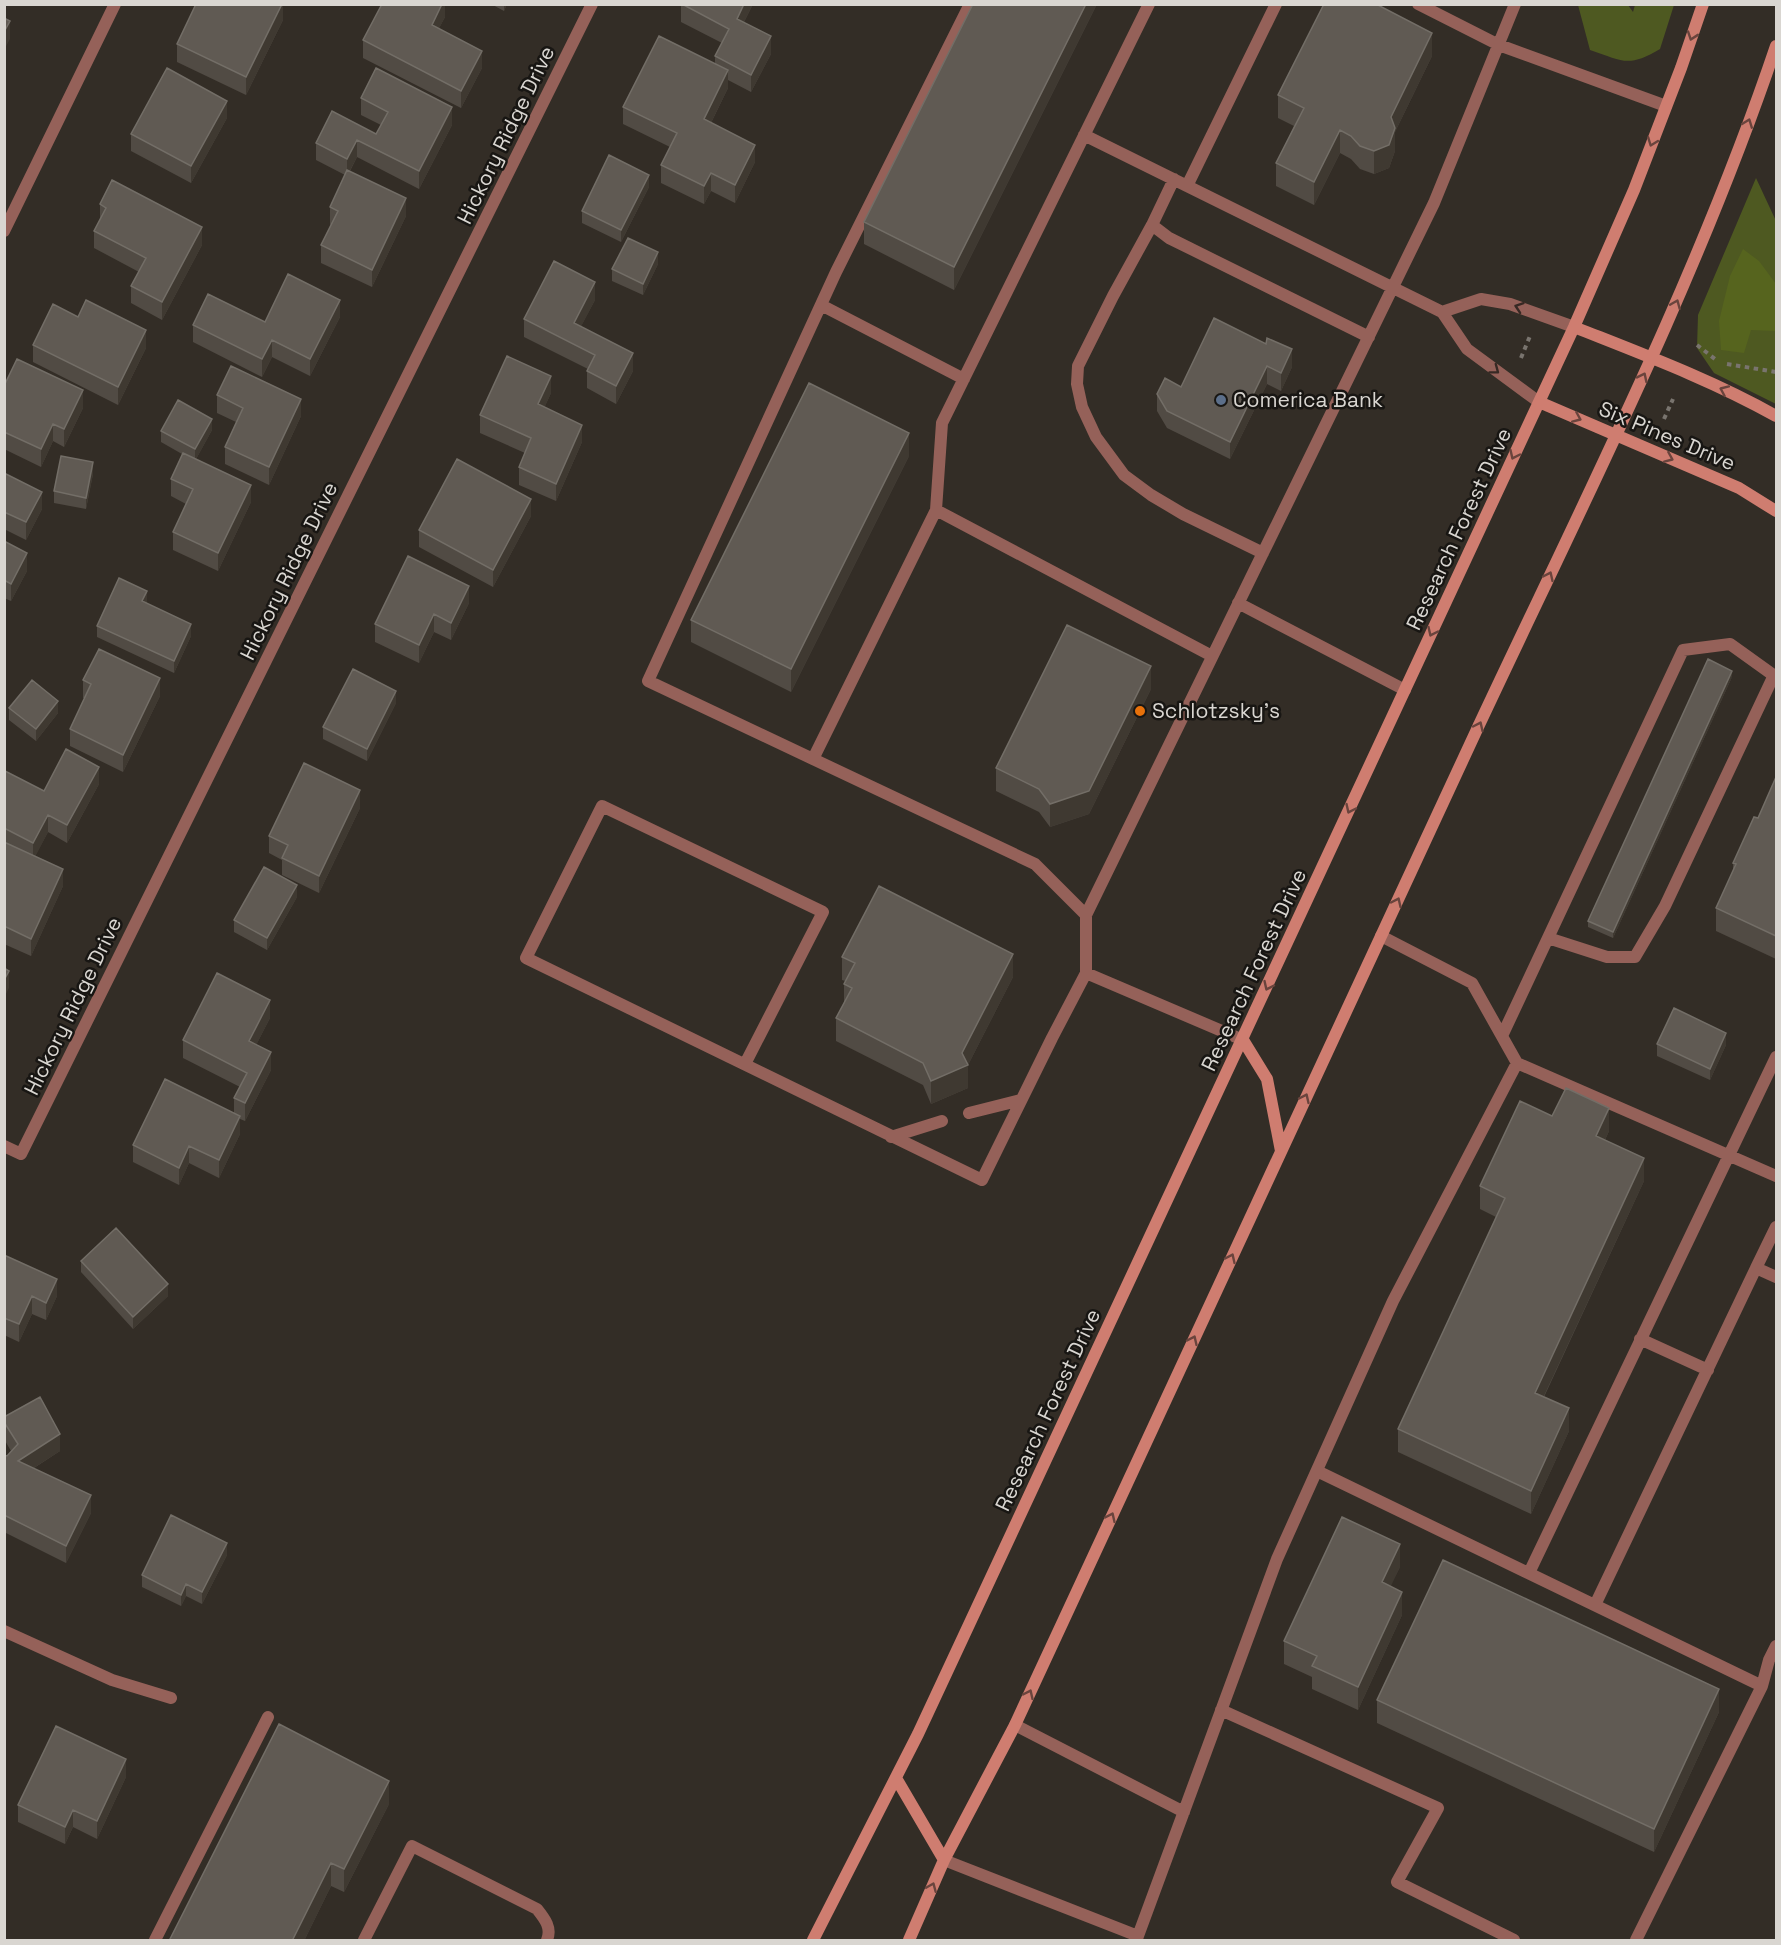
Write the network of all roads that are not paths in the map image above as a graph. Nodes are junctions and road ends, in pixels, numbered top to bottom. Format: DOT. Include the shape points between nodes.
graph roads {
  1 [pos="115,4"];
  2 [pos="592,4"];
  3 [pos="970,4"];
  4 [pos="1149,4"];
  5 [pos="1276,4"];
  6 [pos="1418,4"];
  7 [pos="1515,4"];
  8 [pos="1703,4"];
  9 [pos="1499,45"];
  10 [pos="1776,46"];
  11 [pos="1666,106"];
  12 [pos="1084,135"];
  13 [pos="1174,179"];
  14 [pos="1187,186"];
  15 [pos="1152,225"];
  16 [pos="4,231"];
  17 [pos="1393,287"];
  18 [pos="821,305"];
  19 [pos="1443,312"];
  20 [pos="1574,327"];
  21 [pos="1369,337"];
  22 [pos="1653,358"];
  23 [pos="964,379"];
  24 [pos="1539,402"];
  25 [pos="1776,416"];
  26 [pos="1615,435"];
  27 [pos="936,510"];
  28 [pos="1776,511"];
  29 [pos="1263,553"];
  30 [pos="1238,603"];
  31 [pos="1212,656"];
  32 [pos="1775,676"];
  33 [pos="1405,690"];
  34 [pos="813,759"];
  35 [pos="1086,915"];
  36 [pos="1381,936"];
  37 [pos="1548,938"];
  38 [pos="1086,973"];
  39 [pos="1502,1036"];
  40 [pos="1243,1040"];
  41 [pos="1776,1058"];
  42 [pos="1517,1063"];
  43 [pos="745,1064"];
  44 [pos="1021,1100"];
  45 [pos="969,1113"];
  46 [pos="942,1121"];
  47 [pos="891,1137"];
  48 [pos="4,1146"];
  49 [pos="1281,1151"];
  50 [pos="1729,1154"];
  51 [pos="1776,1176"];
  52 [pos="1776,1227"];
  53 [pos="1756,1268"];
  54 [pos="1776,1277"];
  55 [pos="1640,1339"];
  56 [pos="1708,1370"];
  57 [pos="1317,1471"];
  58 [pos="1529,1573"];
  59 [pos="1595,1605"];
  60 [pos="4,1631"];
  61 [pos="1776,1646"];
  62 [pos="1762,1686"];
  63 [pos="171,1698"];
  64 [pos="1221,1710"];
  65 [pos="268,1718"];
  66 [pos="1015,1725"];
  67 [pos="896,1778"];
  68 [pos="1184,1812"];
  69 [pos="944,1860"];
  70 [pos="1137,1938"];
  71 [pos="155,1941"];
  72 [pos="364,1941"];
  73 [pos="547,1941"];
  74 [pos="813,1941"];
  75 [pos="909,1941"];
  76 [pos="1514,1941"];
  77 [pos="1636,1941"];
  1 -- 16 [label="street"];
  2 -- 48 [label="street, Hickory Ridge Drive" via="21,1154"];
  3 -- 18 [label="street"];
  4 -- 12 [label="street"];
  5 -- 14 [label="street"];
  6 -- 9 [label="street"];
  7 -- 9 [label="street"];
  8 -- 11 [label="main road, Research Forest Drive, one-way"];
  9 -- 11 [label="street"];
  9 -- 17 [label="street" via="1434,203"];
  22 -- 10 [label="main road, one-way" via="1710,223"];
  11 -- 20 [label="main road, Research Forest Drive, one-way"];
  12 -- 13 [label="street"];
  12 -- 23 [label="street"];
  13 -- 14 [label="street"];
  13 -- 15 [label="street"];
  14 -- 17 [label="street"];
  15 -- 21 [label="street" via="1169,238"];
  15 -- 29 [label="street" via="1078,366 1082,407 1096,437 1124,475 1183,514"];
  17 -- 19 [label="street"];
  17 -- 21 [label="street"];
  18 -- 23 [label="street"];
  18 -- 34 [label="street" via="648,681"];
  20 -- 19 [label="street, one-way" via="1510,304 1481,299"];
  19 -- 24 [label="street, one-way" via="1467,349"];
  20 -- 22 [label="main road"];
  20 -- 24 [label="main road, Research Forest Drive"];
  21 -- 29 [label="street"];
  25 -- 22 [label="main road, one-way"];
  26 -- 22 [label="main road, one-way"];
  23 -- 27 [label="street" via="942,423"];
  24 -- 26 [label="main road, Six Pines Drive, one-way"];
  24 -- 33 [label="main road, Research Forest Drive, one-way"];
  26 -- 28 [label="main road, Six Pines Drive, one-way" via="1739,488"];
  36 -- 26 [label="main road, one-way"];
  27 -- 31 [label="street"];
  27 -- 34 [label="street"];
  29 -- 30 [label="street"];
  30 -- 31 [label="street"];
  30 -- 33 [label="street"];
  31 -- 35 [label="street"];
  32 -- 37 [label="street" via="1665,906 1635,957 1606,957"];
  32 -- 37 [label="street" via="1730,644 1683,650"];
  33 -- 40 [label="main road, Research Forest Drive, one-way"];
  34 -- 35 [label="street" via="1035,864"];
  35 -- 38 [label="street"];
  36 -- 39 [label="street" via="1472,983"];
  49 -- 36 [label="main road, one-way"];
  37 -- 39 [label="street"];
  38 -- 40 [label="street"];
  38 -- 44 [label="street"];
  39 -- 42 [label="street"];
  40 -- 49 [label="main road" via="1267,1079"];
  40 -- 67 [label="main road, Research Forest Drive"];
  41 -- 50 [label="street"];
  42 -- 50 [label="street"];
  42 -- 57 [label="street" via="1393,1300"];
  43 -- 43 [label="street" via="526,958 602,806 823,912"];
  43 -- 47 [label="street"];
  44 -- 45 [label="street"];
  44 -- 47 [label="street" via="982,1180"];
  46 -- 47 [label="street"];
  66 -- 49 [label="main road, one-way"];
  50 -- 51 [label="street"];
  50 -- 55 [label="street"];
  52 -- 53 [label="street"];
  53 -- 54 [label="street"];
  53 -- 56 [label="street"];
  55 -- 56 [label="street"];
  55 -- 58 [label="street"];
  56 -- 59 [label="street"];
  57 -- 58 [label="street"];
  57 -- 64 [label="street" via="1277,1559"];
  58 -- 59 [label="street"];
  59 -- 62 [label="street"];
  60 -- 63 [label="street" via="112,1680"];
  61 -- 62 [label="street"];
  62 -- 77 [label="street"];
  64 -- 68 [label="street"];
  64 -- 76 [label="street" via="1438,1808 1397,1882"];
  65 -- 71 [label="street"];
  66 -- 68 [label="street"];
  66 -- 69 [label="main road"];
  67 -- 69 [label="main road"];
  67 -- 74 [label="main road, Research Forest Drive"];
  68 -- 70 [label="street"];
  69 -- 70 [label="street"];
  75 -- 69 [label="main road, one-way"];
  72 -- 73 [label="street" via="412,1846 537,1909 547,1921"];
}
